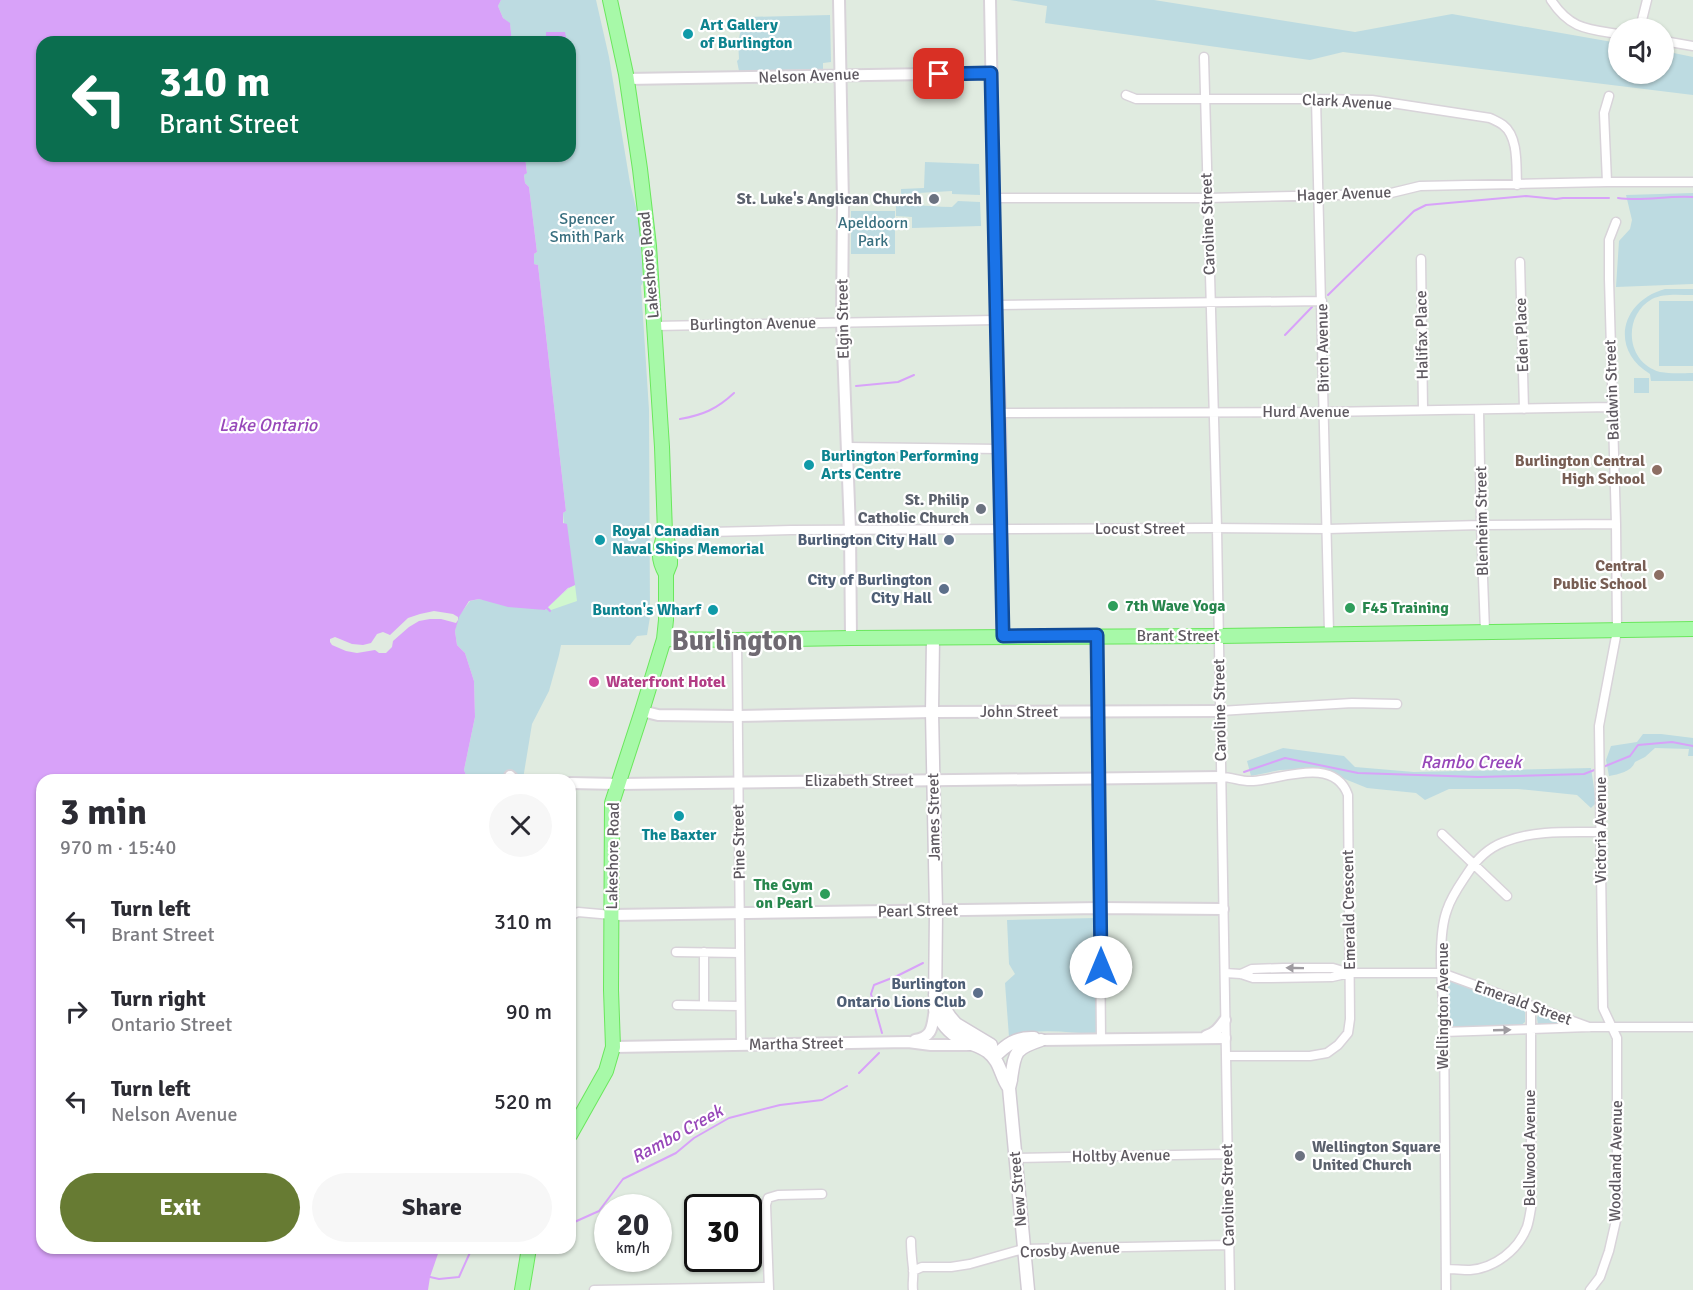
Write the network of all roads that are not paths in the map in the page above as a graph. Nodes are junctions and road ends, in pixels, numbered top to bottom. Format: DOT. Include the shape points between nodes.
graph roads {
  1 [pos="610,0"];
  2 [pos="839,0"];
  3 [pos="990,0"];
  4 [pos="1551,0"];
  5 [pos="1647,0"];
  6 [pos="1642,18"];
  7 [pos="1608,32"];
  8 [pos="1674,43"];
  9 [pos="1693,46"];
  10 [pos="1204,57"];
  11 [pos="991,73"];
  12 [pos="841,75"];
  13 [pos="626,79"];
  14 [pos="1126,95"];
  15 [pos="1610,96"];
  16 [pos="1317,99"];
  17 [pos="1205,100"];
  18 [pos="1607,182"];
  19 [pos="1693,182"];
  20 [pos="1516,185"];
  21 [pos="1319,195"];
  22 [pos="994,198"];
  23 [pos="1208,198"];
  24 [pos="1616,222"];
  25 [pos="1421,259"];
  26 [pos="1520,262"];
  27 [pos="1322,301"];
  28 [pos="1210,302"];
  29 [pos="996,305"];
  30 [pos="996,320"];
  31 [pos="842,322"];
  32 [pos="654,326"];
  33 [pos="1612,407"];
  34 [pos="1524,408"];
  35 [pos="1423,410"];
  36 [pos="1479,410"];
  37 [pos="1214,412"];
  38 [pos="1324,412"];
  39 [pos="1000,413"];
  40 [pos="847,447"];
  41 [pos="999,448"];
  42 [pos="1616,524"];
  43 [pos="1481,525"];
  44 [pos="1217,528"];
  45 [pos="1327,529"];
  46 [pos="850,530"];
  47 [pos="1002,530"];
  48 [pos="665,533"];
  49 [pos="1693,629"];
  50 [pos="1485,631"];
  51 [pos="1617,631"];
  52 [pos="1329,633"];
  53 [pos="1097,635"];
  54 [pos="1003,636"];
  55 [pos="1219,636"];
  56 [pos="851,638"];
  57 [pos="933,638"];
  58 [pos="664,639"];
  59 [pos="737,640"];
  60 [pos="1397,704"];
  61 [pos="642,711"];
  62 [pos="1098,711"];
  63 [pos="1220,711"];
  64 [pos="932,712"];
  65 [pos="738,716"];
  66 [pos="1221,777"];
  67 [pos="1099,779"];
  68 [pos="933,781"];
  69 [pos="738,782"];
  70 [pos="576,783"];
  71 [pos="618,784"];
  72 [pos="1600,832"];
  73 [pos="1442,834"];
  74 [pos="1474,864"];
  75 [pos="1507,896"];
  76 [pos="1100,908"];
  77 [pos="1223,909"];
  78 [pos="936,911"];
  79 [pos="576,913"];
  80 [pos="740,913"];
  81 [pos="612,915"];
  82 [pos="676,952"];
  83 [pos="704,952"];
  84 [pos="740,953"];
  85 [pos="1225,973"];
  86 [pos="1350,973"];
  87 [pos="1442,973"];
  88 [pos="936,995"];
  89 [pos="677,1005"];
  90 [pos="704,1005"];
  91 [pos="740,1006"];
  92 [pos="1531,1006"];
  93 [pos="935,1009"];
  94 [pos="1225,1020"];
  95 [pos="1590,1027"];
  96 [pos="1693,1027"];
  97 [pos="1612,1028"];
  98 [pos="1530,1029"];
  99 [pos="1443,1032"];
  100 [pos="1202,1038"];
  101 [pos="1225,1038"];
  102 [pos="1101,1039"];
  103 [pos="1041,1040"];
  104 [pos="908,1042"];
  105 [pos="741,1044"];
  106 [pos="978,1046"];
  107 [pos="613,1047"];
  108 [pos="996,1054"];
  109 [pos="1226,1056"];
  110 [pos="1010,1083"];
  111 [pos="576,1124"];
  112 [pos="1228,1154"];
  113 [pos="1015,1158"];
  114 [pos="822,1194"];
  115 [pos="911,1242"];
  116 [pos="1228,1245"];
  117 [pos="1023,1250"];
  118 [pos="528,1254"];
  119 [pos="1446,1269"];
  120 [pos="914,1271"];
  121 [pos="769,1289"];
  122 [pos="522,1290"];
  123 [pos="594,1290"];
  124 [pos="913,1290"];
  125 [pos="1028,1290"];
  126 [pos="1230,1290"];
  127 [pos="1446,1290"];
  128 [pos="1590,1290"];
  1 -- 13 [label="main road, Lakeshore Road"];
  2 -- 12 [label="street, Elgin Street"];
  3 -- 11 [label="street"];
  4 -- 7 [label="street" via="1572,23"];
  5 -- 6 [label="street"];
  8 -- 9 [label="street"];
  10 -- 17 [label="street, Caroline Street"];
  11 -- 12 [label="street, Nelson Avenue"];
  11 -- 22 [label="street"];
  12 -- 13 [label="street, Nelson Avenue"];
  12 -- 31 [label="street, Elgin Street"];
  13 -- 32 [label="main road, Lakeshore Road" via="647,232"];
  14 -- 17 [label="street, Clark Avenue" via="1136,99"];
  15 -- 18 [label="street" via="1604,113"];
  16 -- 17 [label="street, Clark Avenue"];
  16 -- 20 [label="street, Clark Avenue" via="1372,100 1490,118 1504,126 1512,137"];
  16 -- 21 [label="street, Birch Avenue"];
  17 -- 23 [label="street, Caroline Street"];
  18 -- 19 [label="street, Hager Avenue"];
  18 -- 20 [label="street, Hager Avenue"];
  20 -- 21 [label="street, Hager Avenue" via="1420,186 1387,194"];
  21 -- 23 [label="street, Hager Avenue"];
  21 -- 27 [label="street, Birch Avenue"];
  22 -- 23 [label="street, Hager Avenue"];
  22 -- 29 [label="street"];
  23 -- 28 [label="street, Caroline Street"];
  24 -- 33 [label="street, Baldwin Street" via="1609,240"];
  25 -- 35 [label="street, Halifax Place"];
  26 -- 34 [label="street, Eden Place"];
  27 -- 28 [label="street"];
  27 -- 38 [label="street, Birch Avenue"];
  28 -- 29 [label="street"];
  28 -- 37 [label="street, Caroline Street"];
  29 -- 30 [label="street"];
  30 -- 31 [label="street, Burlington Avenue"];
  30 -- 39 [label="street"];
  31 -- 32 [label="street, Burlington Avenue"];
  31 -- 40 [label="street, Elgin Street"];
  32 -- 48 [label="main road, Lakeshore Road"];
  33 -- 34 [label="street, Hurd Avenue"];
  33 -- 42 [label="street, Baldwin Street"];
  34 -- 36 [label="street, Hurd Avenue"];
  35 -- 36 [label="street, Hurd Avenue"];
  35 -- 38 [label="street, Hurd Avenue"];
  36 -- 43 [label="street, Blenheim Street"];
  37 -- 38 [label="street, Hurd Avenue"];
  37 -- 39 [label="street, Hurd Avenue"];
  37 -- 44 [label="street, Caroline Street"];
  38 -- 45 [label="street, Birch Avenue"];
  39 -- 41 [label="street"];
  40 -- 41 [label="street"];
  40 -- 46 [label="street, Elgin Street"];
  41 -- 47 [label="street"];
  42 -- 43 [label="street, Locust Street"];
  42 -- 51 [label="street, Baldwin Street"];
  43 -- 45 [label="street, Locust Street"];
  43 -- 50 [label="street, Blenheim Street"];
  44 -- 45 [label="street, Locust Street"];
  44 -- 47 [label="street, Locust Street"];
  44 -- 55 [label="street, Caroline Street"];
  45 -- 52 [label="street, Birch Avenue"];
  46 -- 47 [label="street, Locust Street"];
  46 -- 48 [label="street, Locust Street"];
  46 -- 56 [label="street, Elgin Street"];
  47 -- 54 [label="street"];
  48 -- 58 [label="main road, Lakeshore Road" via="670,564 666,574"];
  49 -- 51 [label="main road, Brant Street"];
  50 -- 51 [label="main road, Brant Street"];
  50 -- 52 [label="main road, Brant Street"];
  51 -- 72 [label="street, Victoria Avenue" via="1599,726"];
  52 -- 55 [label="main road, Brant Street"];
  53 -- 54 [label="main road, Brant Street"];
  53 -- 55 [label="main road, Brant Street"];
  53 -- 62 [label="street"];
  54 -- 57 [label="main road, Brant Street"];
  55 -- 63 [label="street, Caroline Street"];
  56 -- 57 [label="main road, Brant Street"];
  56 -- 59 [label="main road, Brant Street"];
  57 -- 64 [label="main road, James Street"];
  58 -- 59 [label="main road, Brant Street"];
  58 -- 61 [label="main road, Lakeshore Road"];
  59 -- 65 [label="street, Pine Street"];
  60 -- 63 [label="street, John Street"];
  61 -- 65 [label="street, John Street" via="658,715"];
  61 -- 71 [label="main road, Lakeshore Road"];
  62 -- 63 [label="street, John Street"];
  62 -- 64 [label="street, John Street"];
  62 -- 67 [label="street"];
  63 -- 66 [label="street, Caroline Street"];
  64 -- 65 [label="street, John Street"];
  64 -- 68 [label="main road, James Street"];
  65 -- 69 [label="street, Pine Street"];
  66 -- 67 [label="street, Elizabeth Street"];
  66 -- 77 [label="street, Caroline Street"];
  66 -- 86 [label="street, Emerald Crescent" via="1256,781 1314,772 1328,775 1345,786"];
  67 -- 68 [label="street, Elizabeth Street"];
  67 -- 76 [label="street"];
  68 -- 69 [label="street, Elizabeth Street"];
  68 -- 78 [label="main road, James Street"];
  69 -- 71 [label="street, Elizabeth Street"];
  69 -- 80 [label="street, Pine Street"];
  70 -- 71 [label="street, Elizabeth Street"];
  71 -- 81 [label="main road, Lakeshore Road" via="612,803"];
  72 -- 74 [label="street, Wellington Avenue" via="1526,836 1503,842"];
  72 -- 97 [label="street, Victoria Avenue" via="1603,1008"];
  73 -- 74 [label="street"];
  74 -- 75 [label="street"];
  74 -- 87 [label="street, Wellington Avenue" via="1446,912"];
  76 -- 77 [label="street, Pearl Street"];
  76 -- 78 [label="street, Pearl Street"];
  76 -- 102 [label="street"];
  77 -- 85 [label="street, Caroline Street"];
  78 -- 80 [label="street, Pearl Street"];
  78 -- 88 [label="main road, James Street"];
  79 -- 81 [label="street"];
  80 -- 81 [label="street, Pearl Street"];
  80 -- 84 [label="street, Pine Street"];
  81 -- 107 [label="main road, Lakeshore Road"];
  82 -- 83 [label="street"];
  83 -- 84 [label="street"];
  83 -- 90 [label="street"];
  84 -- 91 [label="street, Pine Street"];
  85 -- 86 [label="street, Emerald Street" via="1271,978"];
  85 -- 94 [label="street, Caroline Street"];
  86 -- 87 [label="street, Emerald Street"];
  86 -- 109 [label="street, Emerald Crescent" via="1348,1033 1332,1050 1310,1056"];
  87 -- 92 [label="street, Emerald Street"];
  87 -- 99 [label="street, Wellington Avenue"];
  88 -- 93 [label="main road, James Street"];
  88 -- 108 [label="main road" via="956,1024 992,1046"];
  89 -- 90 [label="street"];
  90 -- 91 [label="street"];
  91 -- 105 [label="street, Pine Street"];
  92 -- 95 [label="street, Emerald Street"];
  92 -- 98 [label="street, Bellwood Avenue"];
  93 -- 104 [label="street" via="928,1036"];
  93 -- 106 [label="main road" via="949,1031"];
  94 -- 100 [label="street" via="1219,1030"];
  94 -- 101 [label="street, Caroline Street"];
  95 -- 97 [label="street, Emerald Street"];
  95 -- 98 [label="street, Emerald Street"];
  96 -- 97 [label="street, Emerald Street"];
  97 -- 128 [label="street, Woodland Avenue" via="1617,1038 1617,1216 1600,1276"];
  99 -- 98 [label="street, Emerald Street, one-way"];
  98 -- 119 [label="street, Bellwood Avenue" via="1531,1208 1527,1226 1519,1242 1491,1265 1472,1270"];
  99 -- 119 [label="street, Wellington Avenue"];
  100 -- 101 [label="street"];
  100 -- 102 [label="street"];
  101 -- 109 [label="street, Caroline Street"];
  102 -- 103 [label="street"];
  103 -- 108 [label="main road" via="1020,1039"];
  103 -- 110 [label="main road" via="1017,1052"];
  104 -- 105 [label="street, Martha Street"];
  104 -- 106 [label="street, Martha Street"];
  105 -- 107 [label="street, Martha Street"];
  106 -- 108 [label="main road"];
  107 -- 111 [label="main road, Lakeshore Road" via="606,1071"];
  108 -- 110 [label="main road, New Street" via="1008,1067"];
  109 -- 112 [label="street, Caroline Street"];
  110 -- 113 [label="main road, New Street"];
  112 -- 113 [label="street, Holtby Avenue"];
  112 -- 116 [label="street, Caroline Street"];
  113 -- 117 [label="main road, New Street"];
  114 -- 121 [label="street" via="768,1198"];
  115 -- 120 [label="street"];
  116 -- 117 [label="street, Crosby Avenue"];
  116 -- 126 [label="street, Caroline Street"];
  117 -- 120 [label="street, Crosby Avenue" via="970,1264"];
  117 -- 125 [label="main road, New Street"];
  118 -- 122 [label="main road"];
  119 -- 127 [label="street, Wellington Avenue"];
  120 -- 124 [label="street"];
  121 -- 123 [label="street"];
}
